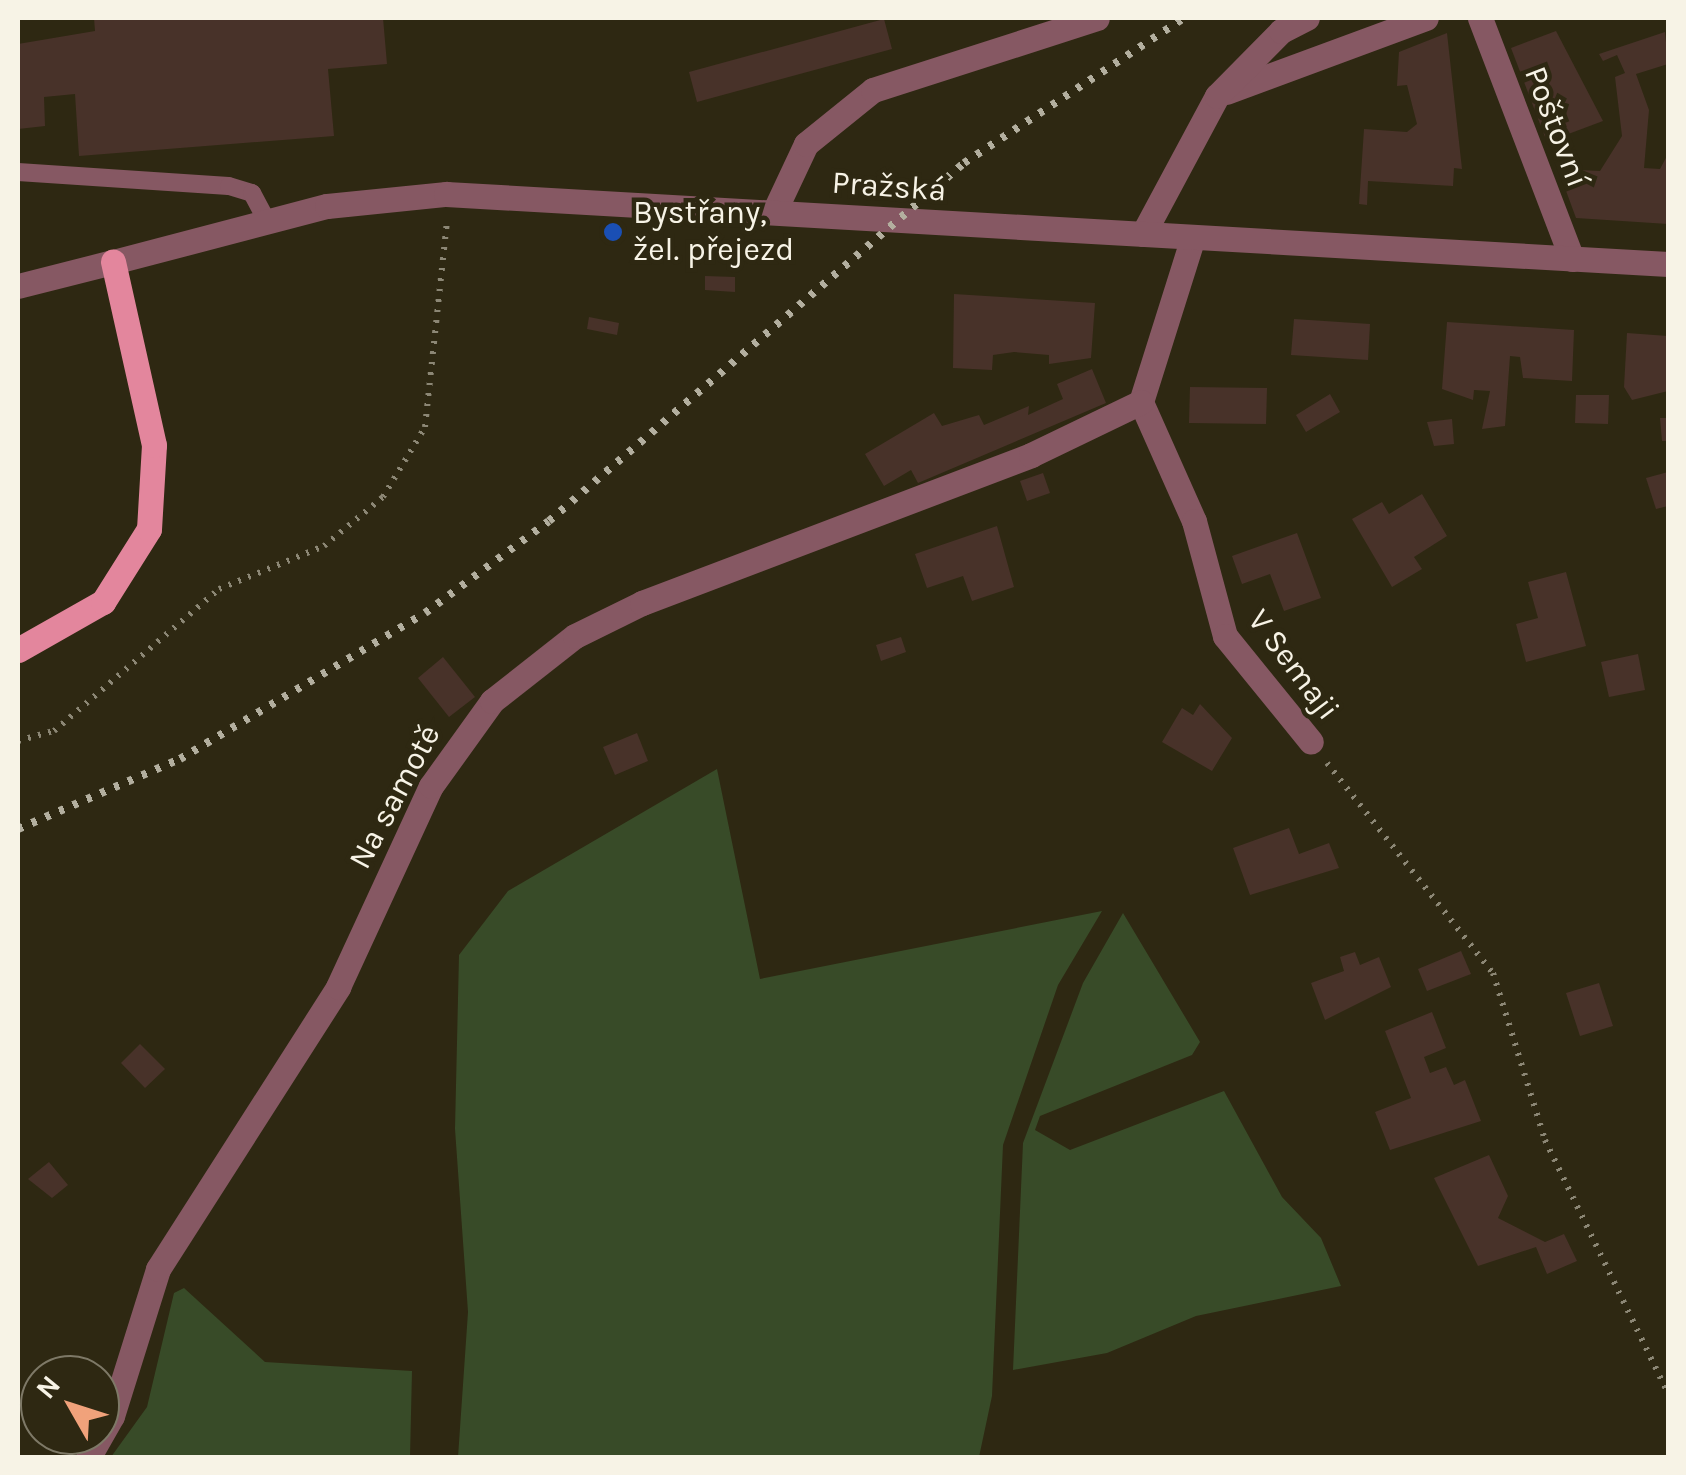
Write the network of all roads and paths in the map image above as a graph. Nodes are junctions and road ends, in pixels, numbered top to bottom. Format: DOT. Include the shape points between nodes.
graph roads {
  1 [pos="1097,18"];
  2 [pos="1308,18"];
  3 [pos="1426,18"];
  4 [pos="1480,18"];
  5 [pos="1217,96"];
  6 [pos="18,172"];
  7 [pos="446,194"];
  8 [pos="774,212"];
  9 [pos="267,222"];
  10 [pos="1143,234"];
  11 [pos="1193,237"];
  12 [pos="1572,259"];
  13 [pos="112,262"];
  14 [pos="1668,264"];
  15 [pos="18,286"];
  16 [pos="1142,402"];
  17 [pos="18,650"];
  18 [pos="18,741"];
  19 [pos="1311,742"];
  20 [pos="1668,1393"];
  21 [pos="88,1458"];
  1 -- 8 [label="street" via="873,90 806,144"];
  2 -- 5 [label="street" via="1281,31"];
  3 -- 5 [label="street"];
  4 -- 12 [label="street, Poštovní"];
  5 -- 10 [label="street"];
  6 -- 9 [label="lane" via="229,186 252,193"];
  7 -- 8 [label="street, Pražská"];
  7 -- 9 [label="street, Pražská"];
  7 -- 18 [label="path" via="448,263 428,407 398,477 324,546 219,589 54,731"];
  8 -- 10 [label="street, Pražská"];
  9 -- 13 [label="street, Pražská"];
  10 -- 11 [label="street, Pražská"];
  11 -- 12 [label="street, Pražská"];
  11 -- 16 [label="street"];
  12 -- 14 [label="street, Pražská"];
  13 -- 15 [label="street, Pražská"];
  13 -- 17 [label="main road" via="154,445 150,529 102,602"];
  16 -- 19 [label="street, V Semaji" via="1194,521 1224,636"];
  16 -- 21 [label="street, Na samotě" via="1031,455 642,603 575,636 492,701 431,786 338,986 158,1268 112,1416"];
  19 -- 20 [label="path, V Semaji" via="1493,973 1544,1140"];
}
